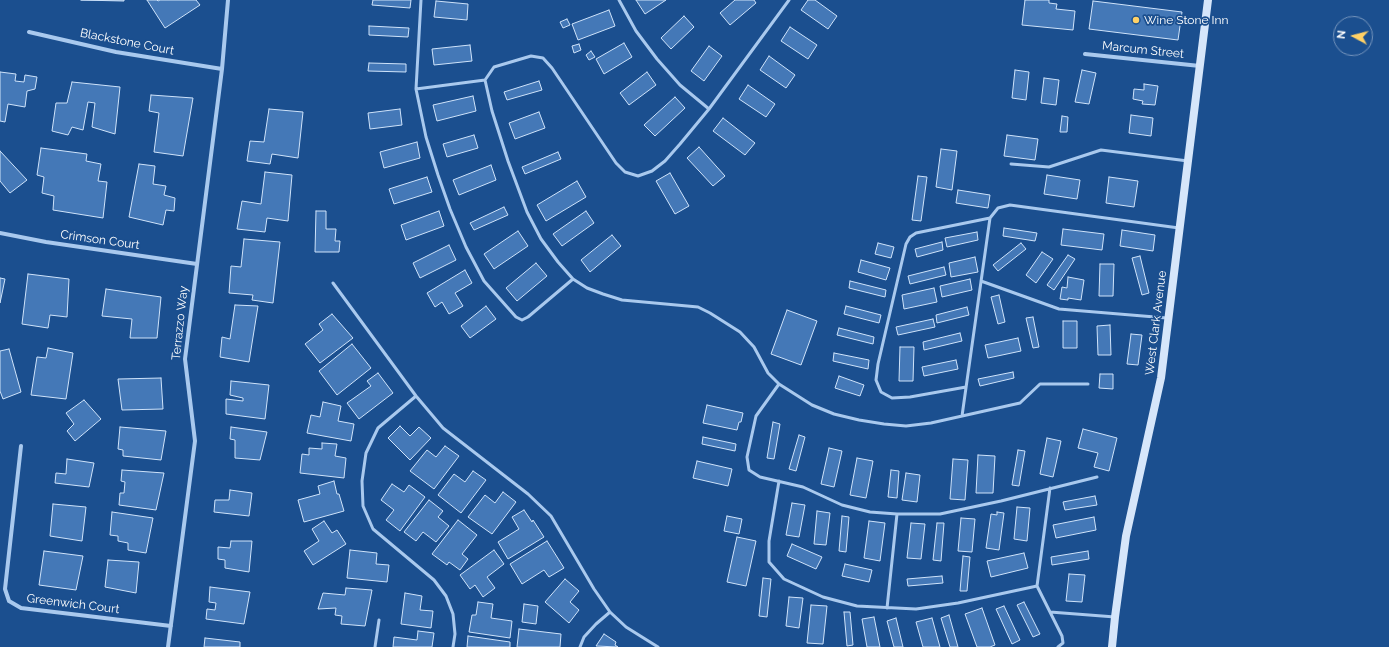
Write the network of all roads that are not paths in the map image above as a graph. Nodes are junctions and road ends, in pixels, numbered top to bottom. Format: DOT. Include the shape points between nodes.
graph roads {
  1 [pos="228,0"];
  2 [pos="422,0"];
  3 [pos="620,0"];
  4 [pos="782,0"];
  5 [pos="1208,0"];
  6 [pos="788,2"];
  7 [pos="29,32"];
  8 [pos="1085,54"];
  9 [pos="1200,66"];
  10 [pos="222,69"];
  11 [pos="485,80"];
  12 [pos="416,89"];
  13 [pos="709,109"];
  14 [pos="1188,161"];
  15 [pos="1011,164"];
  16 [pos="990,218"];
  17 [pos="1180,228"];
  18 [pos="0,234"];
  19 [pos="197,264"];
  20 [pos="572,278"];
  21 [pos="981,281"];
  22 [pos="332,283"];
  23 [pos="1169,318"];
  24 [pos="778,384"];
  25 [pos="1088,384"];
  26 [pos="966,387"];
  27 [pos="416,396"];
  28 [pos="962,416"];
  29 [pos="21,446"];
  30 [pos="1097,477"];
  31 [pos="779,481"];
  32 [pos="1050,488"];
  33 [pos="897,514"];
  34 [pos="1037,586"];
  35 [pos="886,608"];
  36 [pos="610,612"];
  37 [pos="1050,612"];
  38 [pos="1115,617"];
  39 [pos="379,620"];
  40 [pos="171,626"];
  41 [pos="168,647"];
  42 [pos="376,647"];
  43 [pos="453,647"];
  44 [pos="580,647"];
  45 [pos="658,647"];
  46 [pos="1058,647"];
  47 [pos="1112,647"];
  1 -- 10 [label="street, Terrazzo Way"];
  2 -- 12 [label="lane"];
  3 -- 13 [label="lane" via="636,31 657,59 680,86"];
  4 -- 6 [label="lane"];
  5 -- 9 [label="main road, West Clark Avenue"];
  6 -- 13 [label="lane"];
  7 -- 10 [label="street, Blackstone Court" via="116,52"];
  8 -- 9 [label="street, Marcum Street"];
  9 -- 14 [label="main road, West Clark Avenue"];
  10 -- 19 [label="street, Terrazzo Way"];
  11 -- 12 [label="lane"];
  11 -- 13 [label="lane" via="494,67 532,56 543,58 616,163 625,172 638,176 652,171 665,161"];
  11 -- 20 [label="lane" via="492,112 527,212 541,239"];
  12 -- 20 [label="lane" via="426,137 450,209 484,281 498,298 522,320"];
  14 -- 15 [label="lane" via="1101,150 1049,167"];
  14 -- 17 [label="main road, West Clark Avenue"];
  16 -- 17 [label="lane" via="998,208 1010,205"];
  16 -- 21 [label="lane"];
  16 -- 26 [label="lane" via="916,233 910,237 906,244 878,364 876,380 881,392 892,398"];
  17 -- 23 [label="main road, West Clark Avenue"];
  18 -- 19 [label="street, Crimson Court"];
  19 -- 40 [label="street, Terrazzo Way" via="185,359 195,441"];
  20 -- 24 [label="lane" via="587,288 622,300 698,307 710,313 740,332 754,347 768,373"];
  21 -- 23 [label="lane" via="1059,309"];
  21 -- 26 [label="lane"];
  22 -- 27 [label="lane"];
  23 -- 38 [label="main road, West Clark Avenue" via="1162,378 1126,536"];
  24 -- 28 [label="lane" via="812,405 859,420 906,426"];
  24 -- 31 [label="lane" via="756,416 747,457 749,470 760,477"];
  25 -- 28 [label="lane" via="1040,384 1020,403"];
  26 -- 28 [label="lane"];
  27 -- 36 [label="lane" via="443,428 528,494 551,516"];
  27 -- 43 [label="lane" via="378,428 375,434 366,453 362,480 363,506 373,529 434,580 446,596 453,614"];
  29 -- 40 [label="street, Greenwich Court" via="5,589 9,601 21,608"];
  30 -- 32 [label="lane"];
  31 -- 33 [label="lane" via="803,487 842,505 870,512"];
  31 -- 35 [label="lane" via="769,541 769,562 784,579 823,597 857,606"];
  32 -- 33 [label="lane" via="940,514"];
  32 -- 34 [label="lane"];
  33 -- 35 [label="lane"];
  34 -- 35 [label="lane" via="958,603 916,609"];
  34 -- 37 [label="lane"];
  36 -- 44 [label="lane" via="584,637"];
  36 -- 45 [label="lane" via="626,627"];
  37 -- 38 [label="lane"];
  37 -- 46 [label="lane" via="1062,636 1063,643"];
  38 -- 47 [label="main road, West Clark Avenue"];
  39 -- 42 [label="lane"];
  40 -- 41 [label="street, Terrazzo Way"];
}
